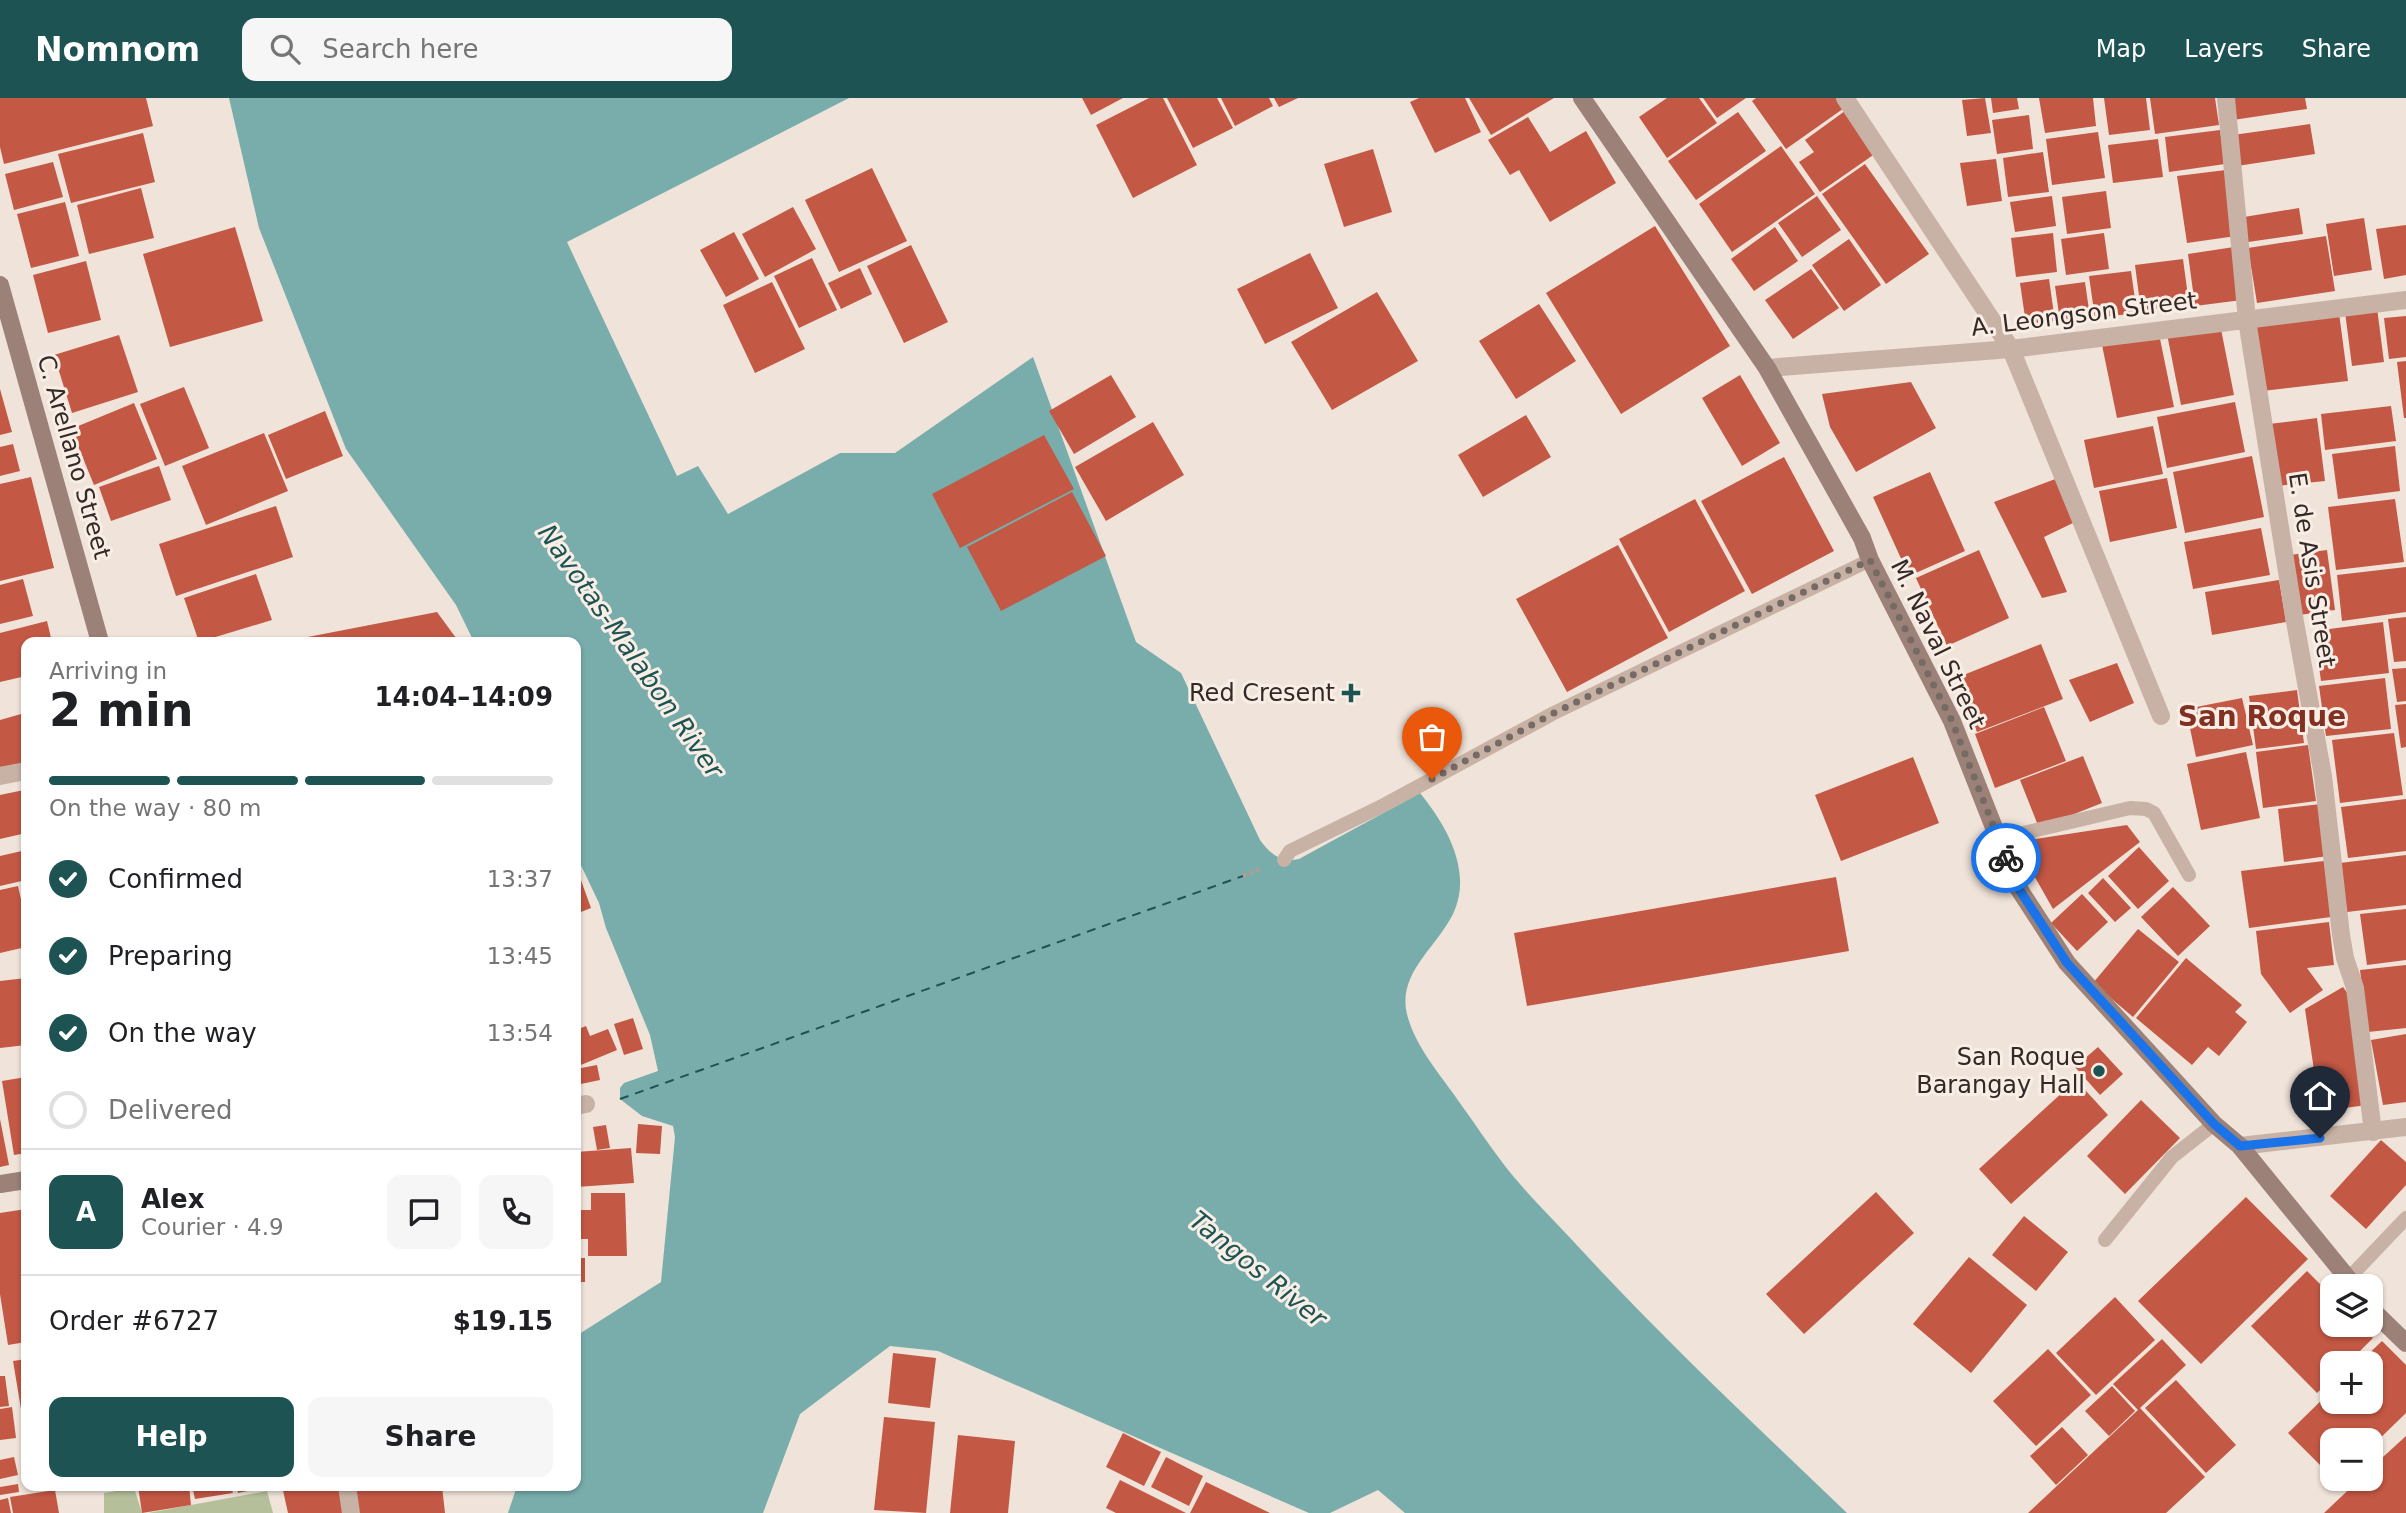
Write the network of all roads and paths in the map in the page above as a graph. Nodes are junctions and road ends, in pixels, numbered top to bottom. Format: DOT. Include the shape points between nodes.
graph roads {
  1 [pos="1582,98"];
  2 [pos="1845,98"];
  3 [pos="2226,98"];
  4 [pos="0,285"];
  5 [pos="2406,300"];
  6 [pos="2247,320"];
  7 [pos="2011,349"];
  8 [pos="1767,368"];
  9 [pos="1870,560"];
  10 [pos="99,637"];
  11 [pos="2161,716"];
  12 [pos="21,772"];
  13 [pos="0,776"];
  14 [pos="1998,839"];
  15 [pos="1284,860"];
  16 [pos="2189,875"];
  17 [pos="2214,1124"];
  18 [pos="2406,1127"];
  19 [pos="2373,1132"];
  20 [pos="2240,1146"];
  21 [pos="21,1181"];
  22 [pos="0,1184"];
  23 [pos="2406,1218"];
  24 [pos="2105,1240"];
  25 [pos="2345,1274"];
  26 [pos="2359,1274"];
  27 [pos="2383,1321"];
  28 [pos="2406,1343"];
  29 [pos="348,1491"];
  30 [pos="351,1513"];
  1 -- 8 [label="main road, M. Naval Street"];
  2 -- 7 [label="street"];
  3 -- 6 [label="street, E. de Asis Street"];
  4 -- 10 [label="main road, C. Arellano Street"];
  5 -- 6 [label="street, A. Leongson Street"];
  6 -- 7 [label="street, A. Leongson Street"];
  6 -- 19 [label="street, E. de Asis Street" via="2323,776 2341,935 2356,988"];
  7 -- 8 [label="street, A. Leongson Street"];
  7 -- 11 [label="street"];
  8 -- 9 [label="main road, M. Naval Street"];
  9 -- 14 [label="main road, M. Naval Street" via="1952,721"];
  9 -- 15 [label="lane" via="1552,714 1290,851"];
  12 -- 13 [label="street"];
  14 -- 16 [label="lane" via="2130,808 2146,809 2154,813"];
  14 -- 17 [label="main road, M. Naval Street" via="2017,886 2067,963"];
  17 -- 20 [label="main road, M. Naval Street"];
  17 -- 24 [label="lane" via="2172,1157"];
  18 -- 19 [label="street"];
  19 -- 20 [label="street"];
  20 -- 25 [label="main road, M. Naval Street"];
  21 -- 22 [label="main road"];
  23 -- 26 [label="lane"];
  27 -- 28 [label="main road"];
  29 -- 30 [label="street"];
}
